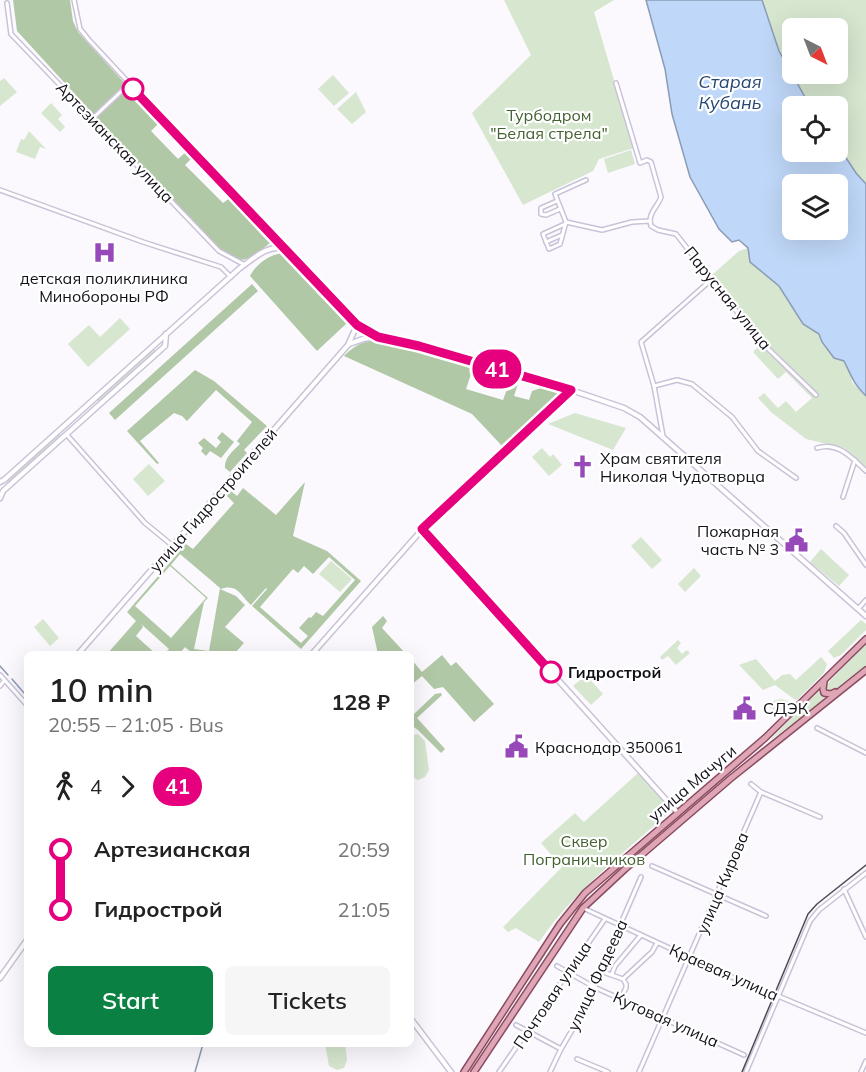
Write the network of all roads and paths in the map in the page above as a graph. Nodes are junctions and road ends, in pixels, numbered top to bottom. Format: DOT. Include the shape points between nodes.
graph roads {
  1 [pos="74,0"];
  2 [pos="7,3"];
  3 [pos="616,83"];
  4 [pos="129,84"];
  5 [pos="93,118"];
  6 [pos="586,180"];
  7 [pos="0,190"];
  8 [pos="557,201"];
  9 [pos="560,209"];
  10 [pos="650,221"];
  11 [pos="566,223"];
  12 [pos="562,235"];
  13 [pos="546,242"];
  14 [pos="284,249"];
  15 [pos="245,265"];
  16 [pos="231,276"];
  17 [pos="712,279"];
  18 [pos="357,325"];
  19 [pos="167,334"];
  20 [pos="378,337"];
  21 [pos="348,345"];
  22 [pos="152,347"];
  23 [pos="158,353"];
  24 [pos="654,386"];
  25 [pos="571,390"];
  26 [pos="816,395"];
  27 [pos="62,427"];
  28 [pos="58,431"];
  29 [pos="66,435"];
  30 [pos="663,436"];
  31 [pos="817,448"];
  32 [pos="855,460"];
  33 [pos="866,471"];
  34 [pos="796,478"];
  35 [pos="0,482"];
  36 [pos="3,491"];
  37 [pos="843,497"];
  38 [pos="0,498"];
  39 [pos="836,526"];
  40 [pos="422,529"];
  41 [pos="173,546"];
  42 [pos="866,565"];
  43 [pos="866,600"];
  44 [pos="858,609"];
  45 [pos="866,616"];
  46 [pos="866,640"];
  47 [pos="81,651"];
  48 [pos="315,651"];
  49 [pos="866,670"];
  50 [pos="0,675"];
  51 [pos="824,680"];
  52 [pos="4,681"];
  53 [pos="0,686"];
  54 [pos="843,688"];
  55 [pos="24,699"];
  56 [pos="817,728"];
  57 [pos="866,753"];
  58 [pos="751,784"];
  59 [pos="761,792"];
  60 [pos="678,813"];
  61 [pos="820,817"];
  62 [pos="652,866"];
  63 [pos="866,873"];
  64 [pos="641,877"];
  65 [pos="844,889"];
  66 [pos="716,895"];
  67 [pos="583,908"];
  68 [pos="766,916"];
  69 [pos="605,919"];
  70 [pos="620,926"];
  71 [pos="641,935"];
  72 [pos="866,937"];
  73 [pos="657,943"];
  74 [pos="24,944"];
  75 [pos="690,958"];
  76 [pos="557,966"];
  77 [pos="600,971"];
  78 [pos="567,973"];
  79 [pos="612,975"];
  80 [pos="0,978"];
  81 [pos="623,979"];
  82 [pos="594,987"];
  83 [pos="778,996"];
  84 [pos="621,999"];
  85 [pos="663,1019"];
  86 [pos="414,1023"];
  87 [pos="516,1025"];
  88 [pos="527,1032"];
  89 [pos="866,1033"];
  90 [pos="561,1049"];
  91 [pos="744,1054"];
  92 [pos="577,1059"];
  93 [pos="866,1061"];
  94 [pos="450,1072"];
  95 [pos="464,1072"];
  96 [pos="474,1072"];
  97 [pos="500,1072"];
  98 [pos="550,1072"];
  99 [pos="608,1072"];
  100 [pos="639,1072"];
  101 [pos="747,1072"];
  102 [pos="861,1072"];
  1 -- 4 [label="street" via="80,28"];
  2 -- 5 [label="street, Артезианская улица" via="11,34"];
  3 -- 10 [label="street" via="640,163 651,162 661,197"];
  4 -- 5 [label="street"];
  4 -- 14 [label="street"];
  5 -- 15 [label="street, Артезианская улица" via="219,251"];
  6 -- 8 [label="street" via="555,194"];
  7 -- 16 [label="street" via="221,267"];
  8 -- 9 [label="street"];
  8 -- 9 [label="street" via="541,208 541,214"];
  9 -- 11 [label="street"];
  10 -- 11 [label="street" via="602,230"];
  10 -- 17 [label="street, Парусная улица" via="657,230 676,234"];
  11 -- 12 [label="street"];
  11 -- 13 [label="street" via="543,234"];
  12 -- 13 [label="street"];
  12 -- 13 [label="street" via="560,244 552,248"];
  14 -- 15 [label="street" via="273,247"];
  14 -- 18 [label="street"];
  15 -- 16 [label="street"];
  16 -- 19 [label="street"];
  17 -- 24 [label="street" via="641,342"];
  17 -- 26 [label="street, Парусная улица" via="759,340"];
  18 -- 20 [label="street"];
  18 -- 21 [label="street, улица Гидростроителей"];
  19 -- 22 [label="street"];
  19 -- 23 [label="street" via="165,346"];
  20 -- 21 [label="street"];
  20 -- 25 [label="street"];
  21 -- 41 [label="street, улица Гидростроителей"];
  22 -- 23 [label="street"];
  22 -- 27 [label="street"];
  23 -- 29 [label="street"];
  24 -- 30 [label="street"];
  24 -- 34 [label="street" via="677,380 688,382 732,417 758,450"];
  25 -- 30 [label="street" via="624,408"];
  25 -- 40 [label="street"];
  27 -- 28 [label="street"];
  27 -- 29 [label="street"];
  28 -- 29 [label="street"];
  28 -- 35 [label="street"];
  29 -- 36 [label="street"];
  29 -- 41 [label="street" via="145,523"];
  30 -- 44 [label="street"];
  31 -- 32 [label="street" via="838,448"];
  32 -- 33 [label="street"];
  32 -- 37 [label="street"];
  35 -- 36 [label="street"];
  36 -- 38 [label="street"];
  39 -- 42 [label="street"];
  40 -- 48 [label="street"];
  40 -- 60 [label="street"];
  41 -- 47 [label="street, улица Гидростроителей"];
  43 -- 44 [label="street"];
  44 -- 45 [label="street"];
  46 -- 51 [label="main road, улица Мачуги"];
  49 -- 54 [label="main road, улица Мачуги"];
  50 -- 52 [label="street"];
  51 -- 54 [label="main road" via="827,694"];
  51 -- 60 [label="main road, улица Мачуги" via="765,738"];
  52 -- 53 [label="street"];
  52 -- 55 [label="street"];
  54 -- 67 [label="main road, улица Мачуги" via="730,779"];
  56 -- 57 [label="street"];
  58 -- 59 [label="street"];
  59 -- 61 [label="street"];
  59 -- 66 [label="street, улица Кирова"];
  60 -- 95 [label="main road, улица Мачуги" via="573,907"];
  62 -- 66 [label="street"];
  63 -- 65 [label="street"];
  64 -- 70 [label="street, улица Фадеева"];
  65 -- 72 [label="street"];
  65 -- 83 [label="street" via="810,921"];
  66 -- 68 [label="street"];
  66 -- 75 [label="street, улица Кирова"];
  67 -- 69 [label="street, Краевая улица"];
  67 -- 96 [label="main road, улица Мачуги"];
  69 -- 70 [label="street, Краевая улица"];
  69 -- 78 [label="street, Почтовая улица"];
  70 -- 71 [label="street, Краевая улица"];
  70 -- 77 [label="street, улица Фадеева"];
  71 -- 73 [label="street, Краевая улица"];
  71 -- 79 [label="street"];
  73 -- 75 [label="street, Краевая улица"];
  73 -- 81 [label="street"];
  74 -- 80 [label="street"];
  75 -- 83 [label="street, Краевая улица"];
  75 -- 85 [label="street, улица Кирова"];
  76 -- 78 [label="street, Кутовая улица"];
  77 -- 79 [label="street"];
  77 -- 82 [label="street, улица Фадеева"];
  78 -- 82 [label="street, Кутовая улица"];
  78 -- 88 [label="street, Почтовая улица"];
  79 -- 81 [label="street"];
  81 -- 84 [label="street" via="626,988"];
  82 -- 84 [label="street, Кутовая улица"];
  82 -- 90 [label="street, улица Фадеева"];
  83 -- 89 [label="street, Краевая улица"];
  83 -- 101 [label="street"];
  84 -- 85 [label="street, Кутовая улица"];
  85 -- 91 [label="street, Кутовая улица"];
  85 -- 100 [label="street, улица Кирова"];
  86 -- 94 [label="street"];
  87 -- 88 [label="street"];
  88 -- 90 [label="street"];
  88 -- 97 [label="street, Почтовая улица"];
  90 -- 98 [label="street, улица Фадеева"];
  92 -- 99 [label="street"];
  93 -- 102 [label="street"];
}
